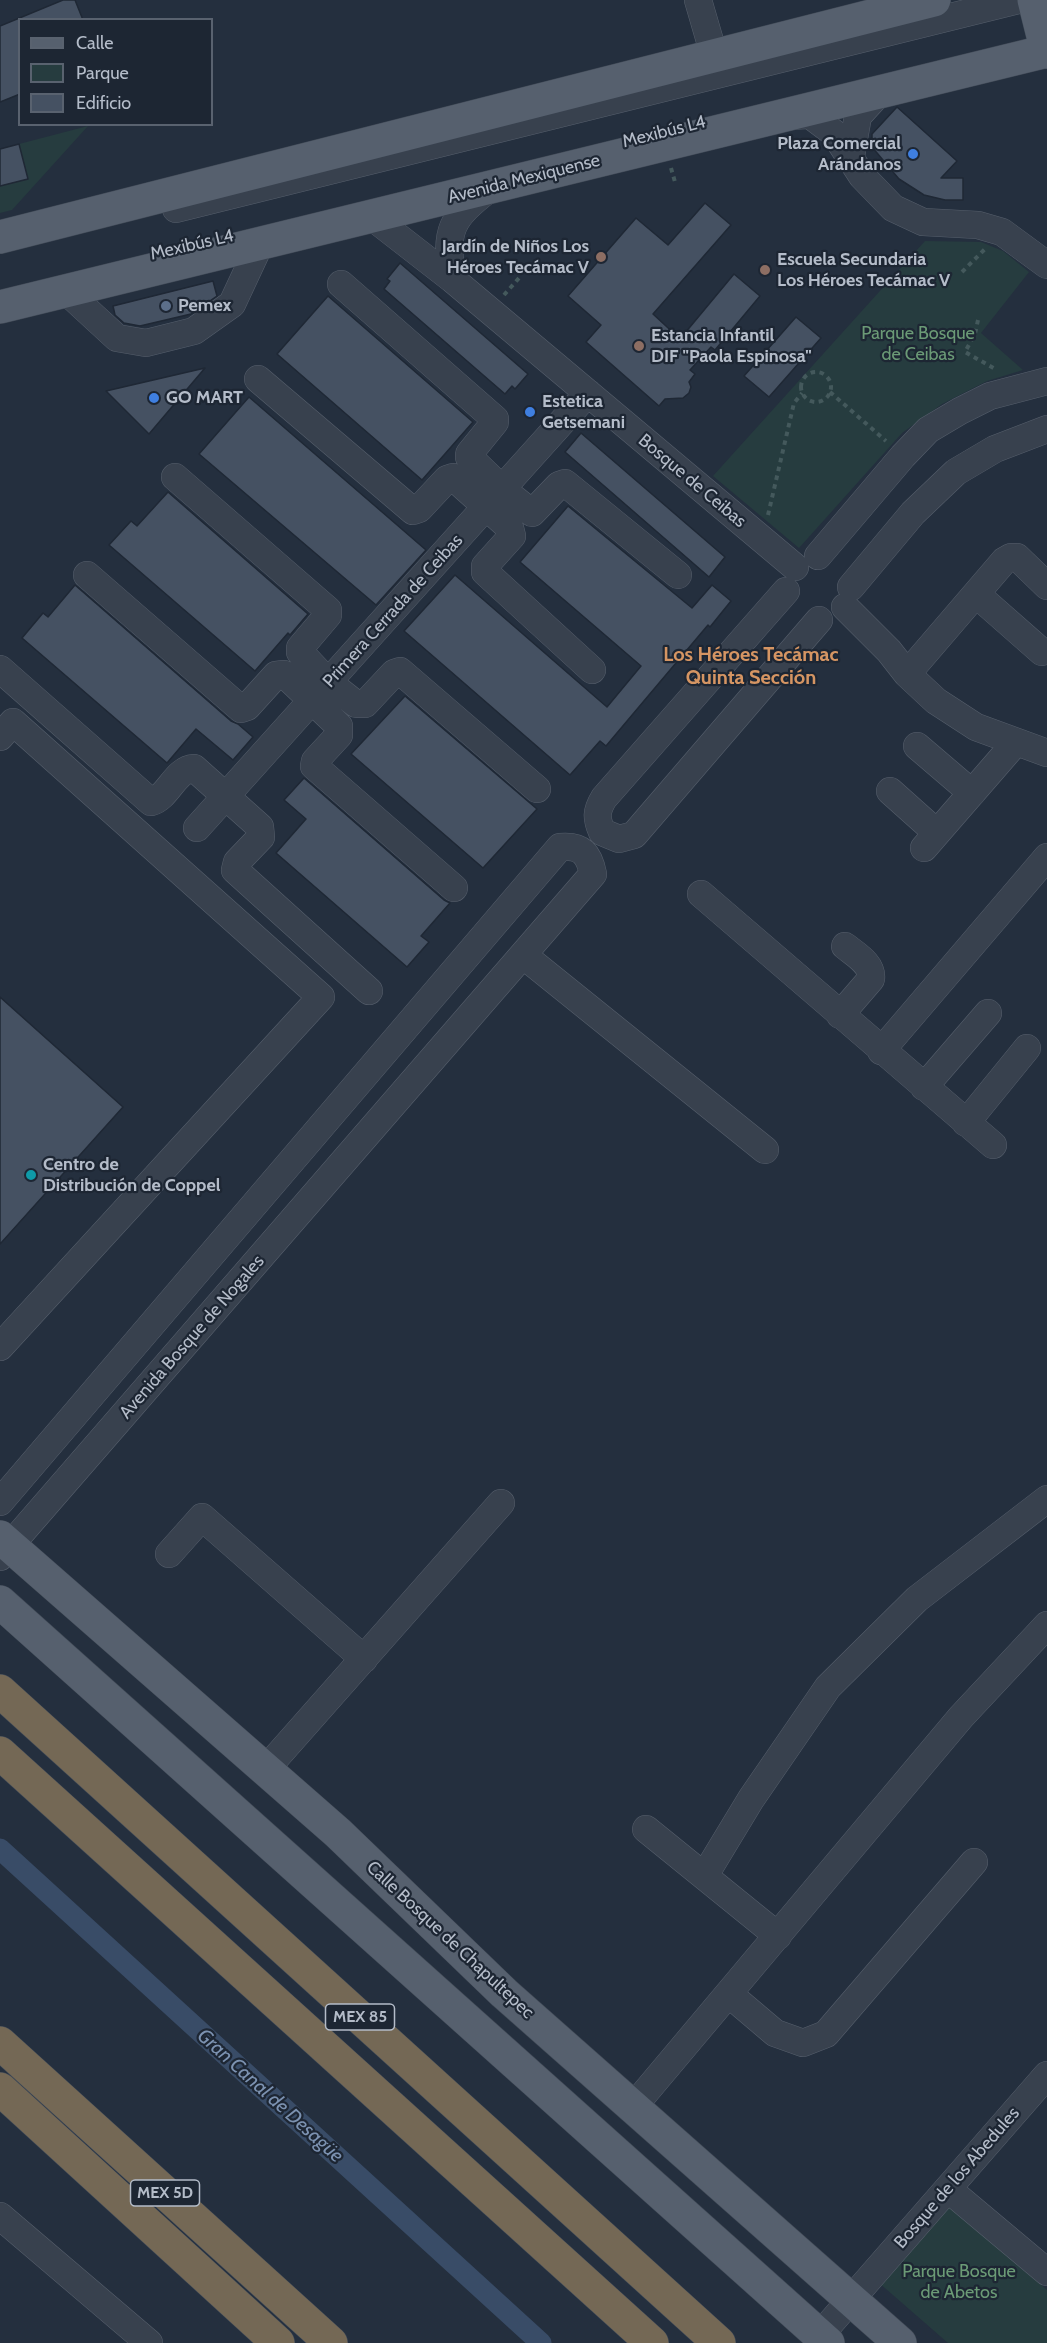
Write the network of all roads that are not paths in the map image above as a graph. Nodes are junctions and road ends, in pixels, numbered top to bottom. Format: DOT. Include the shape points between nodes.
graph roads {
  1 [pos="699,0"];
  2 [pos="934,0"];
  3 [pos="1019,0"];
  4 [pos="1034,0"];
  5 [pos="1046,43"];
  6 [pos="714,55"];
  7 [pos="879,93"];
  8 [pos="784,116"];
  9 [pos="851,156"];
  10 [pos="490,188"];
  11 [pos="371,216"];
  12 [pos="0,237"];
  13 [pos="260,244"];
  14 [pos="0,253"];
  15 [pos="1047,265"];
  16 [pos="452,279"];
  17 [pos="341,284"];
  18 [pos="0,290"];
  19 [pos="66,291"];
  20 [pos="0,307"];
  21 [pos="258,379"];
  22 [pos="1035,383"];
  23 [pos="588,393"];
  24 [pos="1047,429"];
  25 [pos="175,477"];
  26 [pos="494,498"];
  27 [pos="800,571"];
  28 [pos="87,575"];
  29 [pos="678,575"];
  30 [pos="1047,586"];
  31 [pos="976,594"];
  32 [pos="848,597"];
  33 [pos="819,620"];
  34 [pos="1042,652"];
  35 [pos="0,669"];
  36 [pos="592,670"];
  37 [pos="907,674"];
  38 [pos="320,692"];
  39 [pos="0,737"];
  40 [pos="1016,742"];
  41 [pos="917,746"];
  42 [pos="1047,753"];
  43 [pos="537,789"];
  44 [pos="890,791"];
  45 [pos="972,793"];
  46 [pos="226,797"];
  47 [pos="197,828"];
  48 [pos="1047,857"];
  49 [pos="454,888"];
  50 [pos="701,894"];
  51 [pos="845,946"];
  52 [pos="523,954"];
  53 [pos="450,976"];
  54 [pos="369,991"];
  55 [pos="482,1003"];
  56 [pos="988,1013"];
  57 [pos="840,1015"];
  58 [pos="1027,1048"];
  59 [pos="881,1051"];
  60 [pos="924,1088"];
  61 [pos="966,1123"];
  62 [pos="308,1142"];
  63 [pos="993,1145"];
  64 [pos="765,1150"];
  65 [pos="339,1166"];
  66 [pos="0,1347"];
  67 [pos="8,1492"];
  68 [pos="1047,1499"];
  69 [pos="501,1503"];
  70 [pos="44,1507"];
  71 [pos="3,1546"];
  72 [pos="169,1554"];
  73 [pos="0,1602"];
  74 [pos="1047,1625"];
  75 [pos="364,1659"];
  76 [pos="0,1691"];
  77 [pos="0,1753"];
  78 [pos="265,1770"];
  79 [pos="646,1829"];
  80 [pos="974,1862"];
  81 [pos="705,1875"];
  82 [pos="778,1936"];
  83 [pos="729,1994"];
  84 [pos="0,2043"];
  85 [pos="1047,2075"];
  86 [pos="0,2089"];
  87 [pos="633,2107"];
  88 [pos="948,2189"];
  89 [pos="0,2216"];
  90 [pos="1047,2272"];
  91 [pos="852,2300"];
  92 [pos="824,2339"];
  93 [pos="148,2343"];
  94 [pos="278,2343"];
  95 [pos="331,2343"];
  96 [pos="652,2343"];
  97 [pos="719,2343"];
  98 [pos="900,2343"];
  1 -- 6 [label="street"];
  2 -- 6 [label="main road"];
  3 -- 14 [label="street"];
  4 -- 5 [label="main road"];
  5 -- 7 [label="main road, Avenida Mexiquense"];
  5 -- 18 [label="street, Mexibús L4"];
  6 -- 12 [label="main road"];
  7 -- 8 [label="main road, Avenida Mexiquense"];
  7 -- 9 [label="street" via="858,116"];
  8 -- 9 [label="street" via="810,115 834,133"];
  8 -- 10 [label="main road, Avenida Mexiquense"];
  9 -- 15 [label="street" via="861,176 893,208 924,222 978,225 1002,232"];
  10 -- 11 [label="main road, Avenida Mexiquense"];
  10 -- 16 [label="street" via="464,208 450,230 447,249"];
  11 -- 13 [label="main road, Avenida Mexiquense"];
  11 -- 16 [label="street, Bosque de Ceibas"];
  13 -- 19 [label="main road, Avenida Mexiquense"];
  13 -- 19 [label="street" via="232,304 194,331 146,343 117,338"];
  16 -- 23 [label="street, Bosque de Ceibas"];
  17 -- 26 [label="street" via="495,419 469,454"];
  19 -- 20 [label="main road, Avenida Mexiquense"];
  21 -- 26 [label="street" via="413,511 450,477"];
  22 -- 27 [label="street" via="990,396 928,430"];
  23 -- 26 [label="street, Primera Cerrada de Ceibas"];
  23 -- 27 [label="street, Bosque de Ceibas"];
  24 -- 32 [label="street" via="995,449 956,472 913,513"];
  25 -- 38 [label="street" via="328,610 300,648"];
  26 -- 29 [label="street" via="532,513 565,483"];
  26 -- 36 [label="street" via="512,536 485,566 485,572"];
  26 -- 38 [label="street, Primera Cerrada de Ceibas"];
  27 -- 32 [label="street" via="830,558 848,575"];
  27 -- 33 [label="street" via="792,606 803,617"];
  27 -- 33 [label="street" via="604,798 596,819 602,832 619,839 634,835"];
  28 -- 38 [label="street" via="241,708 247,707 280,674"];
  30 -- 31 [label="street" via="1017,557 1011,557"];
  31 -- 34 [label="street"];
  31 -- 37 [label="street"];
  32 -- 33 [label="street" via="834,617"];
  32 -- 37 [label="street"];
  35 -- 46 [label="street" via="151,802 158,800 189,768 194,768"];
  37 -- 40 [label="street" via="976,727"];
  38 -- 43 [label="street" via="365,704 400,671"];
  38 -- 46 [label="street, Primera Cerrada de Ceibas"];
  38 -- 49 [label="street" via="340,730 314,766"];
  39 -- 66 [label="street" via="14,722 321,997"];
  40 -- 42 [label="street"];
  40 -- 45 [label="street"];
  41 -- 45 [label="street"];
  44 -- 45 [label="street" via="931,840"];
  46 -- 47 [label="street, Primera Cerrada de Ceibas"];
  46 -- 54 [label="street" via="261,832 235,870"];
  48 -- 59 [label="street"];
  50 -- 57 [label="street"];
  51 -- 57 [label="street" via="872,972 871,979"];
  52 -- 53 [label="street, Avenida Bosque de Nogales" via="593,874 583,851 573,846 560,847"];
  52 -- 55 [label="street, Avenida Bosque de Nogales"];
  52 -- 64 [label="street"];
  53 -- 55 [label="street"];
  53 -- 62 [label="street, Avenida Bosque de Nogales"];
  55 -- 65 [label="street, Avenida Bosque de Nogales"];
  56 -- 60 [label="street"];
  57 -- 59 [label="street"];
  58 -- 61 [label="street"];
  59 -- 60 [label="street"];
  60 -- 61 [label="street"];
  61 -- 63 [label="street"];
  62 -- 65 [label="street"];
  62 -- 67 [label="street, Avenida Bosque de Nogales"];
  65 -- 70 [label="street, Avenida Bosque de Nogales"];
  67 -- 70 [label="street, Avenida Bosque de Nogales"];
  68 -- 81 [label="street" via="917,1599 828,1687 751,1799"];
  69 -- 75 [label="street"];
  70 -- 71 [label="street, Avenida Bosque de Nogales"];
  71 -- 78 [label="main road, Calle Bosque de Chapultepec"];
  72 -- 75 [label="street" via="202,1516"];
  73 -- 92 [label="main road"];
  74 -- 82 [label="street" via="961,1717"];
  75 -- 78 [label="street"];
  76 -- 97 [label="highway, MEX 85"];
  77 -- 96 [label="highway, MEX 85"];
  78 -- 87 [label="main road, Calle Bosque de Chapultepec" via="338,1833 504,1993"];
  79 -- 81 [label="street"];
  80 -- 83 [label="street" via="826,2034 803,2043 775,2033"];
  81 -- 82 [label="street"];
  82 -- 83 [label="street"];
  83 -- 87 [label="street"];
  84 -- 95 [label="highway, MEX 5D"];
  85 -- 88 [label="street, Bosque de los Abedules"];
  86 -- 94 [label="highway, MEX 5D"];
  87 -- 91 [label="main road, Calle Bosque de Chapultepec"];
  88 -- 90 [label="street"];
  88 -- 91 [label="street, Bosque de los Abedules"];
  89 -- 93 [label="street"];
  91 -- 92 [label="street, Bosque de los Abedules"];
  91 -- 98 [label="main road, Calle Bosque de Chapultepec"];
}
